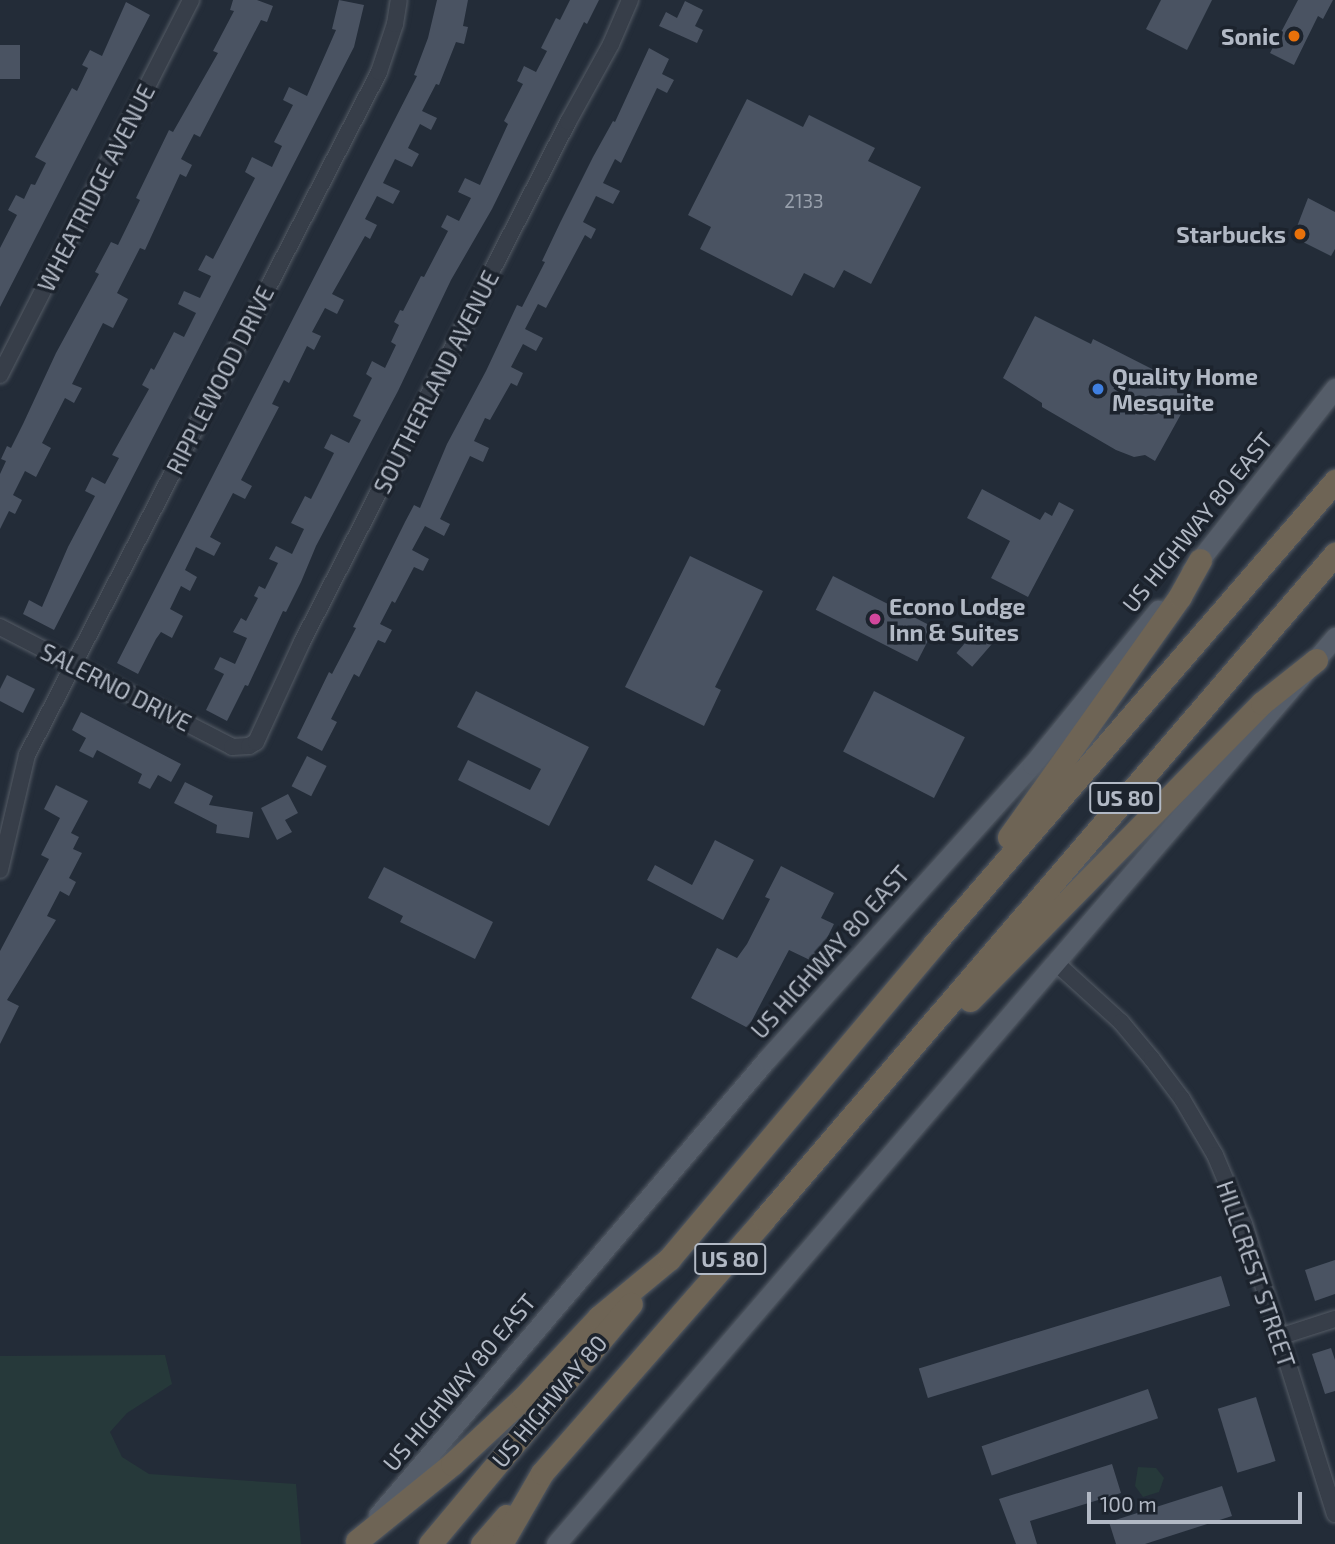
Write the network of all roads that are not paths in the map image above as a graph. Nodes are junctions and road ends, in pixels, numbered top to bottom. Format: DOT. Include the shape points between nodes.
graph roads {
  1 [pos="191,0"];
  2 [pos="399,0"];
  3 [pos="630,0"];
  4 [pos="0,375"];
  5 [pos="1335,388"];
  6 [pos="1335,481"];
  7 [pos="1335,554"];
  8 [pos="1200,560"];
  9 [pos="0,627"];
  10 [pos="1335,637"];
  11 [pos="1316,660"];
  12 [pos="73,666"];
  13 [pos="232,747"];
  14 [pos="2,862"];
  15 [pos="980,890"];
  16 [pos="1055,962"];
  17 [pos="915,1042"];
  18 [pos="669,1259"];
  19 [pos="1335,1319"];
  20 [pos="1279,1337"];
  21 [pos="542,1473"];
  22 [pos="1334,1506"];
  23 [pos="355,1542"];
  24 [pos="430,1544"];
  25 [pos="482,1544"];
  26 [pos="501,1544"];
  27 [pos="556,1544"];
  1 -- 4 [label="street, WHEATRIDGE AVENUE"];
  2 -- 12 [label="street, RIPPLEWOOD DRIVE" via="379,72"];
  3 -- 13 [label="street, SOUTHERLAND AVENUE" via="303,642 264,729 249,746"];
  5 -- 8 [label="main road, US HIGHWAY 80 EAST"];
  6 -- 15 [label="highway, US 80"];
  7 -- 17 [label="highway, US 80"];
  8 -- 15 [label="highway" via="1121,682 1013,830"];
  8 -- 23 [label="main road, US HIGHWAY 80 EAST" via="1032,765 767,1059"];
  9 -- 12 [label="street, SALERNO DRIVE"];
  10 -- 11 [label="main road"];
  11 -- 16 [label="main road"];
  11 -- 17 [label="highway" via="1262,703 962,1007"];
  12 -- 13 [label="street, SALERNO DRIVE"];
  12 -- 14 [label="street, RIPPLEWOOD DRIVE" via="27,755"];
  15 -- 18 [label="highway, US 80"];
  16 -- 20 [label="street, HILLCREST STREET" via="1121,1023 1182,1099 1215,1155 1244,1224"];
  16 -- 27 [label="main road"];
  17 -- 21 [label="highway, US 80"];
  18 -- 23 [label="highway" via="599,1317 523,1398 452,1464"];
  18 -- 24 [label="highway, US HIGHWAY 80 / US 80"];
  19 -- 20 [label="street"];
  20 -- 22 [label="street, HILLCREST STREET"];
  21 -- 25 [label="highway, US HIGHWAY 80 / US 80"];
  21 -- 26 [label="highway"];
}
